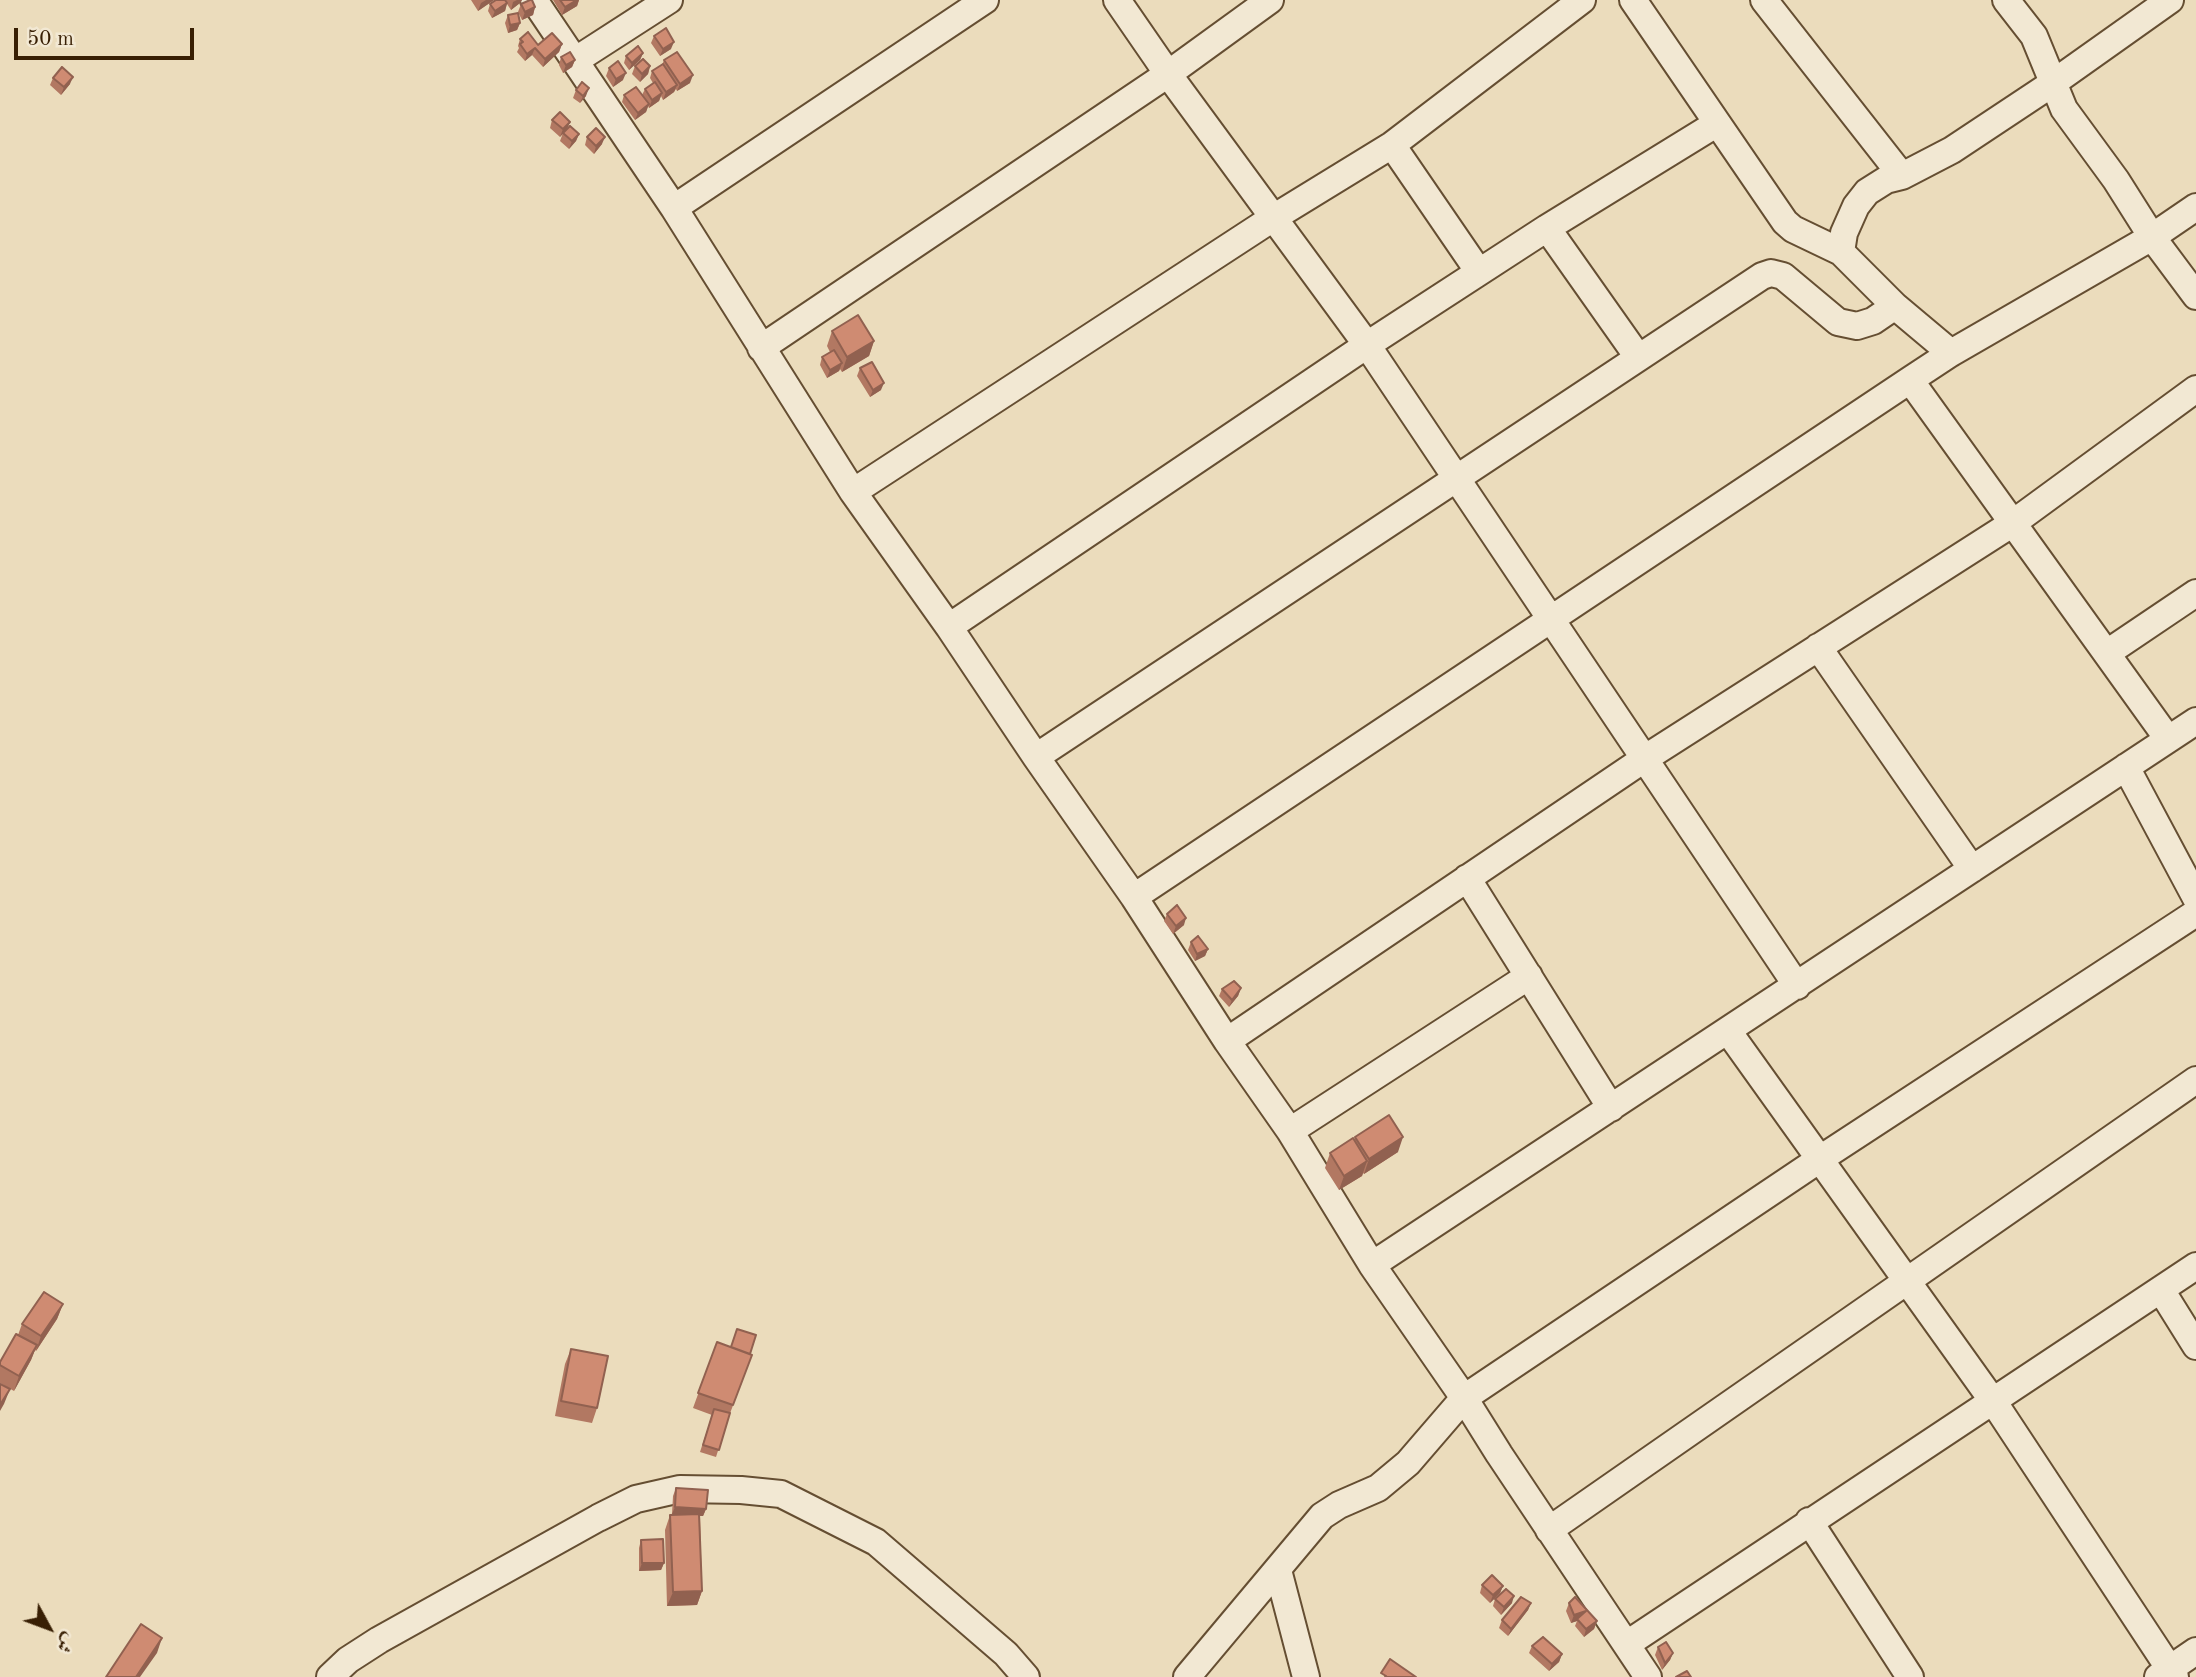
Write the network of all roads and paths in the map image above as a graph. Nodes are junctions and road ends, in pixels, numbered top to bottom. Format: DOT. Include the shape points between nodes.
graph roads {
  1 [pos="534,0"];
  2 [pos="669,0"];
  3 [pos="985,0"];
  4 [pos="1118,0"];
  5 [pos="1270,0"];
  6 [pos="1582,0"];
  7 [pos="1633,0"];
  8 [pos="1764,0"];
  9 [pos="2006,0"];
  10 [pos="2171,0"];
  11 [pos="576,60"];
  12 [pos="1168,74"];
  13 [pos="2053,83"];
  14 [pos="1716,124"];
  15 [pos="1392,145"];
  16 [pos="1902,176"];
  17 [pos="2196,207"];
  18 [pos="674,208"];
  19 [pos="1273,218"];
  20 [pos="1547,228"];
  21 [pos="2152,237"];
  22 [pos="1841,252"];
  23 [pos="1479,272"];
  24 [pos="2196,296"];
  25 [pos="1895,306"];
  26 [pos="1367,345"];
  27 [pos="761,348"];
  28 [pos="1951,354"];
  29 [pos="1638,357"];
  30 [pos="1910,380"];
  31 [pos="2196,389"];
  32 [pos="1456,478"];
  33 [pos="853,492"];
  34 [pos="2013,523"];
  35 [pos="2196,593"];
  36 [pos="1551,619"];
  37 [pos="949,627"];
  38 [pos="1818,648"];
  39 [pos="2106,653"];
  40 [pos="2196,721"];
  41 [pos="2168,739"];
  42 [pos="1036,757"];
  43 [pos="1644,759"];
  44 [pos="2126,767"];
  45 [pos="1972,869"];
  46 [pos="1467,878"];
  47 [pos="1134,897"];
  48 [pos="2196,898"];
  49 [pos="2196,913"];
  50 [pos="1529,976"];
  51 [pos="1797,986"];
  52 [pos="1728,1031"];
  53 [pos="1227,1041"];
  54 [pos="2196,1080"];
  55 [pos="1611,1108"];
  56 [pos="1290,1131"];
  57 [pos="1820,1159"];
  58 [pos="1372,1265"];
  59 [pos="2196,1266"];
  60 [pos="1906,1280"];
  61 [pos="2161,1290"];
  62 [pos="2196,1346"];
  63 [pos="1464,1398"];
  64 [pos="1993,1401"];
  65 [pos="1809,1521"];
  66 [pos="1549,1530"];
  67 [pos="1278,1570"];
  68 [pos="1626,1644"];
  69 [pos="2196,1651"];
  70 [pos="2167,1674"];
  71 [pos="330,1677"];
  72 [pos="1026,1677"];
  73 [pos="1187,1677"];
  74 [pos="1306,1677"];
  75 [pos="1648,1677"];
  76 [pos="1910,1677"];
  1 -- 11 [label="street"];
  2 -- 11 [label="street"];
  3 -- 18 [label="street"];
  4 -- 12 [label="street"];
  5 -- 12 [label="street"];
  6 -- 15 [label="street"];
  7 -- 14 [label="street"];
  8 -- 16 [label="street"];
  9 -- 13 [label="street" via="2034,36"];
  10 -- 13 [label="street"];
  11 -- 18 [label="street"];
  12 -- 19 [label="street"];
  12 -- 27 [label="street"];
  13 -- 16 [label="street" via="1952,150"];
  13 -- 21 [label="street" via="2064,109"];
  14 -- 20 [label="street"];
  14 -- 22 [label="street" via="1785,222"];
  15 -- 19 [label="street"];
  15 -- 23 [label="street"];
  16 -- 22 [label="street" via="1867,192 1844,233"];
  17 -- 21 [label="street"];
  18 -- 27 [label="street"];
  19 -- 26 [label="street"];
  19 -- 33 [label="street"];
  20 -- 23 [label="street"];
  20 -- 29 [label="street"];
  21 -- 24 [label="street"];
  21 -- 28 [label="street"];
  22 -- 25 [label="street"];
  23 -- 26 [label="street"];
  25 -- 28 [label="street"];
  25 -- 29 [label="street" via="1857,326 1838,322 1783,276 1771,273"];
  26 -- 32 [label="street"];
  26 -- 37 [label="street"];
  27 -- 33 [label="street"];
  28 -- 30 [label="street"];
  29 -- 32 [label="street"];
  30 -- 34 [label="street"];
  30 -- 36 [label="street"];
  31 -- 34 [label="street"];
  32 -- 36 [label="street"];
  32 -- 42 [label="street"];
  33 -- 37 [label="street"];
  34 -- 38 [label="street"];
  34 -- 39 [label="street"];
  35 -- 39 [label="street"];
  36 -- 43 [label="street"];
  36 -- 47 [label="street"];
  37 -- 42 [label="street"];
  38 -- 43 [label="street"];
  38 -- 45 [label="street"];
  39 -- 41 [label="street"];
  40 -- 41 [label="street"];
  41 -- 44 [label="street"];
  42 -- 47 [label="street"];
  43 -- 46 [label="street"];
  43 -- 51 [label="street"];
  44 -- 45 [label="street"];
  44 -- 48 [label="street"];
  45 -- 51 [label="street"];
  46 -- 50 [label="street"];
  46 -- 53 [label="street"];
  47 -- 53 [label="street"];
  49 -- 57 [label="street"];
  50 -- 55 [label="street"];
  50 -- 56 [label="street"];
  51 -- 52 [label="street"];
  52 -- 55 [label="street"];
  52 -- 57 [label="street"];
  53 -- 56 [label="street"];
  54 -- 60 [label="street"];
  55 -- 58 [label="street"];
  56 -- 58 [label="street"];
  57 -- 60 [label="street"];
  57 -- 63 [label="street"];
  58 -- 63 [label="street"];
  59 -- 61 [label="street"];
  60 -- 64 [label="street"];
  60 -- 66 [label="street"];
  61 -- 62 [label="street"];
  61 -- 64 [label="street"];
  63 -- 66 [label="street"];
  63 -- 67 [label="street" via="1438,1431 1378,1488 1322,1516"];
  64 -- 65 [label="street"];
  64 -- 70 [label="street"];
  65 -- 68 [label="street"];
  65 -- 76 [label="street"];
  66 -- 68 [label="street"];
  67 -- 73 [label="street"];
  67 -- 74 [label="street"];
  68 -- 75 [label="street"];
  69 -- 70 [label="street"];
  71 -- 72 [label="street" via="379,1640 598,1518 636,1499 680,1489 781,1494 876,1542 1006,1654"];
}
